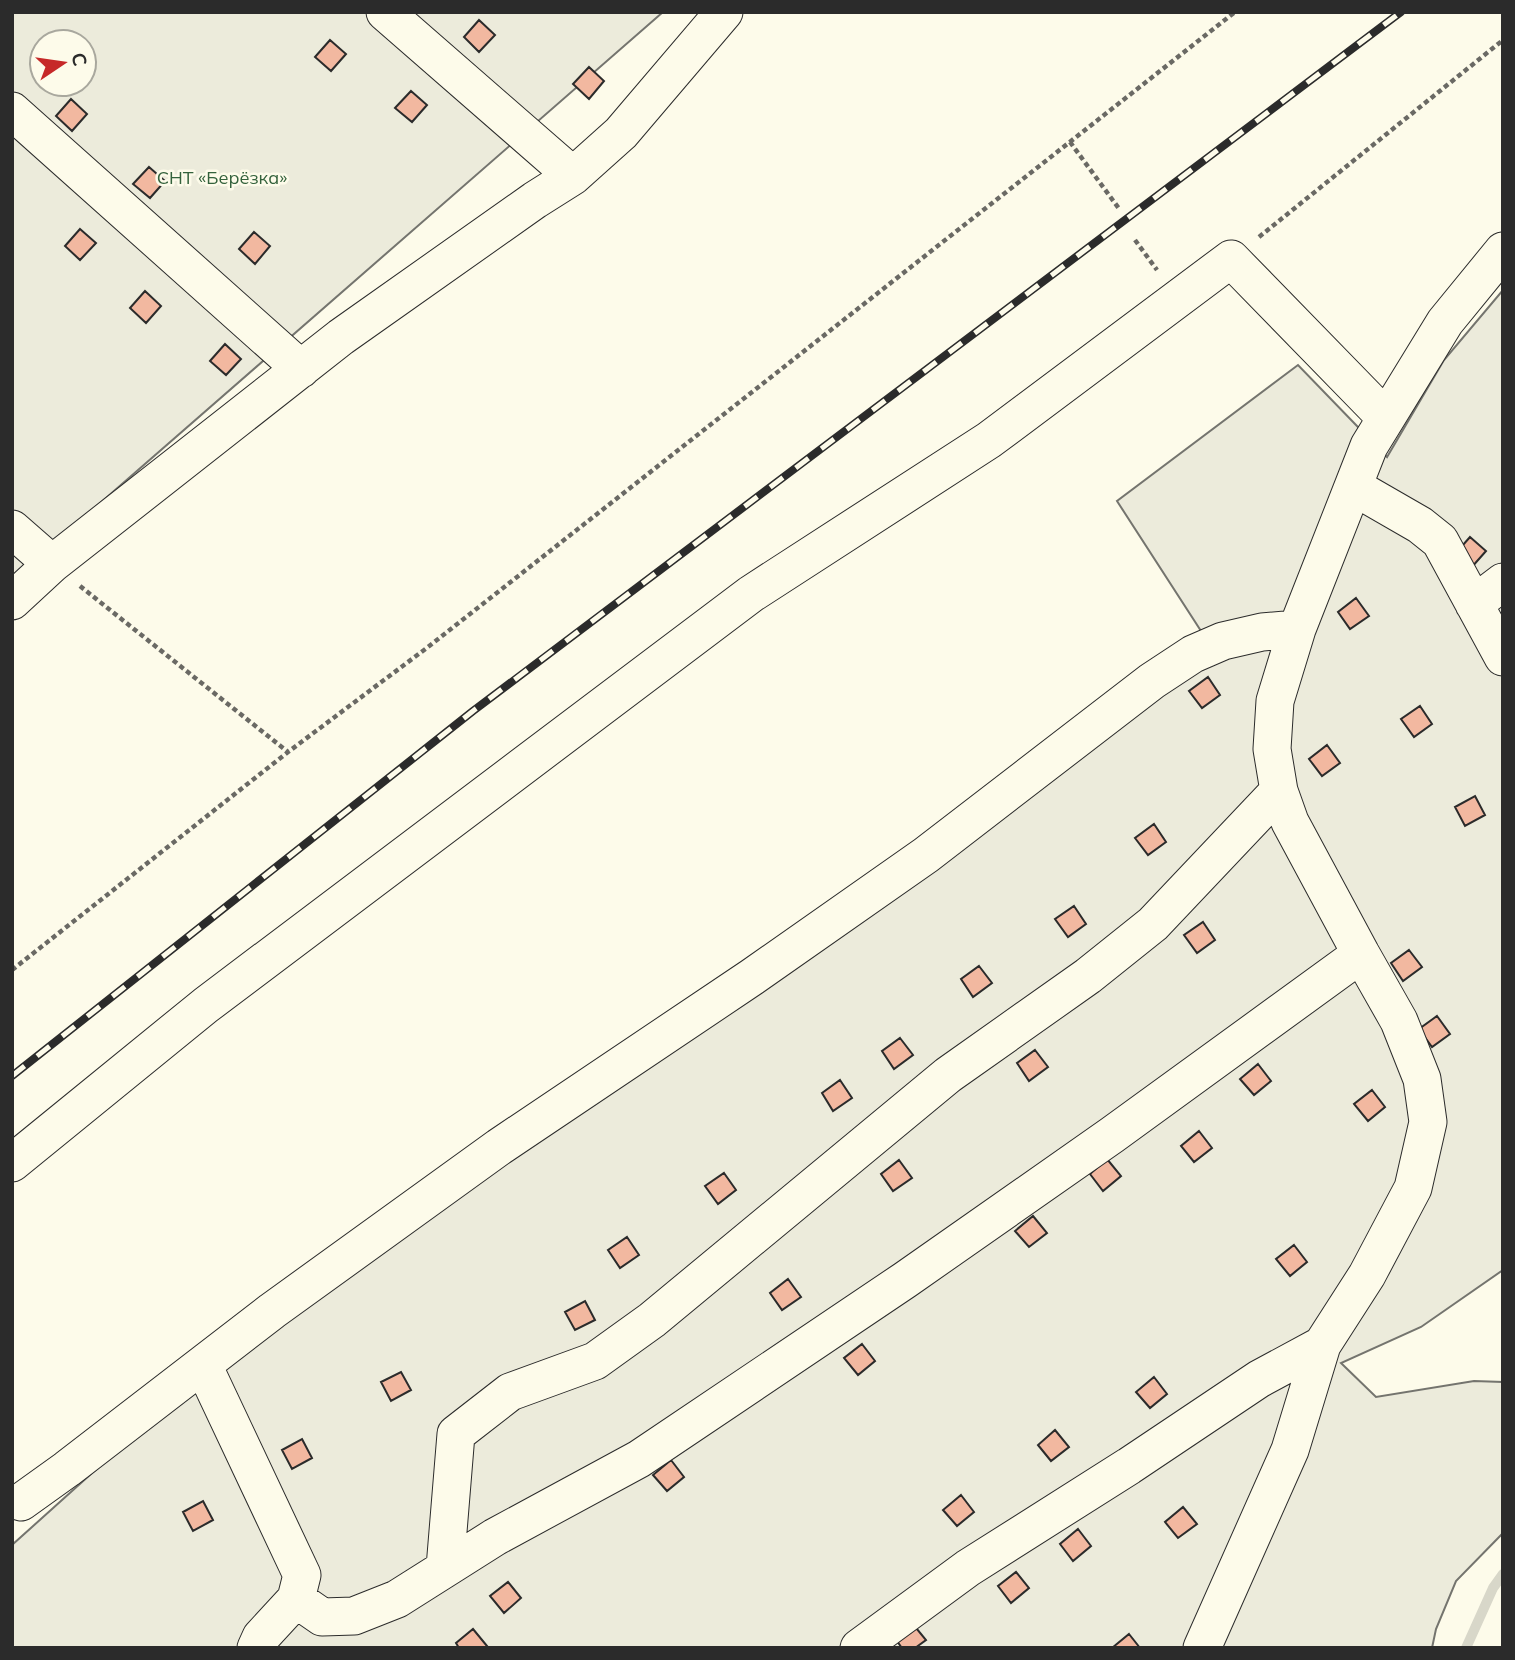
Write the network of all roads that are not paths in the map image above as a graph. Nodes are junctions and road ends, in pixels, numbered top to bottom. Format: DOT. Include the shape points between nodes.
graph roads {
  1 [pos="385,12"];
  2 [pos="724,12"];
  3 [pos="12,111"];
  4 [pos="573,176"];
  5 [pos="1503,251"];
  6 [pos="301,369"];
  7 [pos="1386,418"];
  8 [pos="1354,487"];
  9 [pos="12,528"];
  10 [pos="52,564"];
  11 [pos="1503,582"];
  12 [pos="12,601"];
  13 [pos="1474,604"];
  14 [pos="1297,629"];
  15 [pos="1503,657"];
  16 [pos="1279,791"];
  17 [pos="1361,954"];
  18 [pos="12,1163"];
  19 [pos="1322,1345"];
  20 [pos="203,1365"];
  21 [pos="21,1502"];
  22 [pos="445,1568"];
  23 [pos="296,1599"];
  24 [pos="256,1648"];
  25 [pos="859,1648"];
  26 [pos="1202,1648"];
  1 -- 4 [label="street"];
  2 -- 4 [label="street" via="621,133"];
  3 -- 6 [label="street"];
  4 -- 6 [label="street"];
  5 -- 7 [label="street" via="1445,322"];
  6 -- 10 [label="street"];
  7 -- 8 [label="street" via="1369,446"];
  7 -- 18 [label="street" via="1231,259 989,440 751,594 206,1005"];
  8 -- 13 [label="street" via="1440,541"];
  8 -- 14 [label="street"];
  9 -- 10 [label="street"];
  10 -- 12 [label="street"];
  11 -- 13 [label="street"];
  13 -- 15 [label="street"];
  14 -- 16 [label="street" via="1275,701 1272,748"];
  14 -- 20 [label="street" via="1223,641 1152,681 926,855 499,1147"];
  16 -- 17 [label="street" via="1290,822"];
  16 -- 22 [label="street" via="1153,924 948,1075 652,1320 595,1360 510,1392 456,1433"];
  17 -- 19 [label="street" via="1399,1021 1423,1079 1429,1122 1413,1188 1367,1275"];
  17 -- 22 [label="street" via="905,1280 639,1459"];
  19 -- 25 [label="street" via="1259,1379 968,1568"];
  19 -- 26 [label="street" via="1290,1450"];
  20 -- 21 [label="street"];
  20 -- 23 [label="street" via="302,1575"];
  22 -- 23 [label="street" via="397,1599 354,1616 322,1617"];
  23 -- 24 [label="street"];
}
